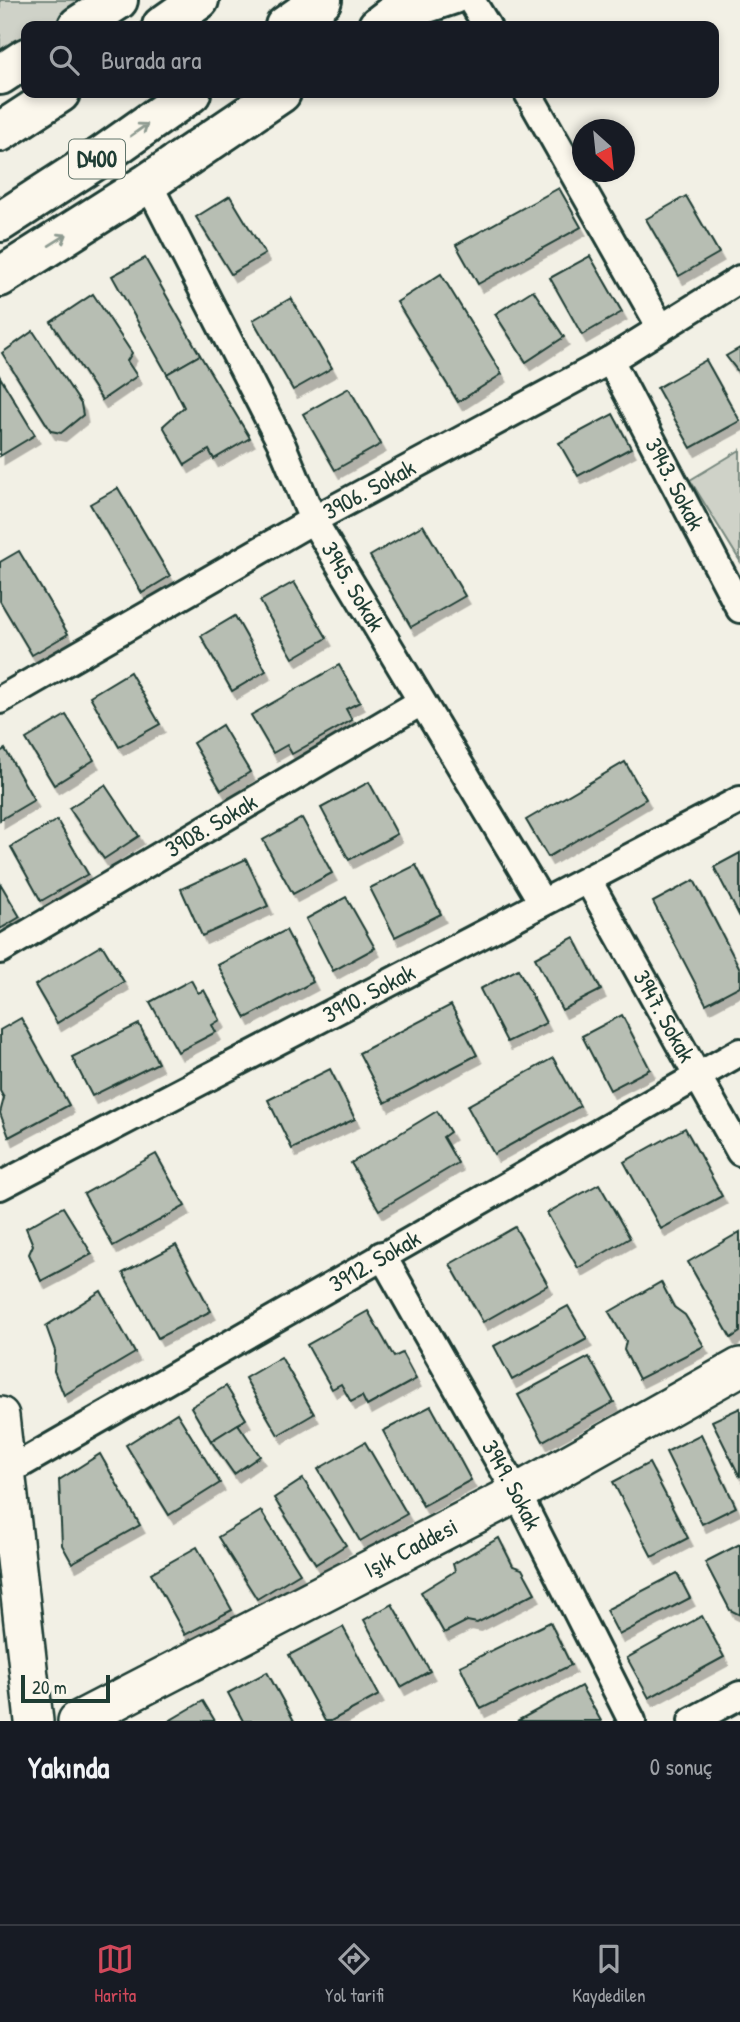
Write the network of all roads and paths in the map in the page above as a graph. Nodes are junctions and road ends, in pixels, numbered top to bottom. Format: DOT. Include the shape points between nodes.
graph roads {
  1 [pos="118,0"];
  2 [pos="199,0"];
  3 [pos="322,0"];
  4 [pos="412,0"];
  5 [pos="455,0"];
  6 [pos="471,0"];
  7 [pos="86,21"];
  8 [pos="169,21"];
  9 [pos="292,21"];
  10 [pos="385,21"];
  11 [pos="394,21"];
  12 [pos="484,21"];
  13 [pos="21,61"];
  14 [pos="0,75"];
  15 [pos="52,98"];
  16 [pos="184,98"];
  17 [pos="274,98"];
  18 [pos="531,98"];
  19 [pos="0,132"];
  20 [pos="148,183"];
  21 [pos="0,222"];
  22 [pos="0,277"];
  23 [pos="740,279"];
  24 [pos="660,326"];
  25 [pos="610,360"];
  26 [pos="313,520"];
  27 [pos="740,609"];
  28 [pos="0,700"];
  29 [pos="421,702"];
  30 [pos="740,800"];
  31 [pos="588,880"];
  32 [pos="542,902"];
  33 [pos="0,950"];
  34 [pos="740,1052"];
  35 [pos="697,1077"];
  36 [pos="740,1152"];
  37 [pos="0,1186"];
  38 [pos="382,1255"];
  39 [pos="740,1367"];
  40 [pos="0,1416"];
  41 [pos="4,1473"];
  42 [pos="517,1493"];
  43 [pos="14,1682"];
  44 [pos="740,1695"];
  45 [pos="34,1721"];
  46 [pos="77,1721"];
  47 [pos="632,1721"];
  48 [pos="692,1721"];
  1 -- 7 [label="highway"];
  2 -- 8 [label="highway"];
  3 -- 9 [label="highway"];
  4 -- 10 [label="highway"];
  5 -- 11 [label="street"];
  6 -- 12 [label="street"];
  13 -- 14 [label="highway"];
  15 -- 19 [label="highway"];
  21 -- 16 [label="highway, D400, one-way"];
  17 -- 20 [label="highway"];
  18 -- 24 [label="street"];
  22 -- 20 [label="highway, one-way"];
  20 -- 26 [label="street, 3945. Sokak" via="281,443"];
  23 -- 24 [label="street, 3906. Sokak"];
  24 -- 25 [label="street, 3906. Sokak"];
  25 -- 26 [label="street, 3906. Sokak"];
  25 -- 27 [label="street, 3943. Sokak"];
  26 -- 28 [label="street, 3906. Sokak"];
  26 -- 29 [label="street, 3945. Sokak"];
  29 -- 32 [label="street, 3945. Sokak"];
  29 -- 33 [label="street, 3908. Sokak"];
  30 -- 31 [label="street, 3910. Sokak"];
  31 -- 32 [label="street, 3910. Sokak"];
  31 -- 35 [label="street, 3947. Sokak"];
  32 -- 37 [label="street, 3910. Sokak"];
  34 -- 35 [label="street, 3912. Sokak"];
  35 -- 36 [label="street, 3947. Sokak"];
  35 -- 38 [label="street, 3912. Sokak"];
  38 -- 41 [label="street, 3912. Sokak"];
  38 -- 42 [label="street, 3949. Sokak"];
  39 -- 42 [label="street, Işık Caddesi"];
  40 -- 41 [label="street"];
  41 -- 43 [label="street"];
  42 -- 46 [label="street, Işık Caddesi"];
  42 -- 47 [label="street, 3949. Sokak"];
  43 -- 45 [label="street"];
  44 -- 48 [label="street"];
}
